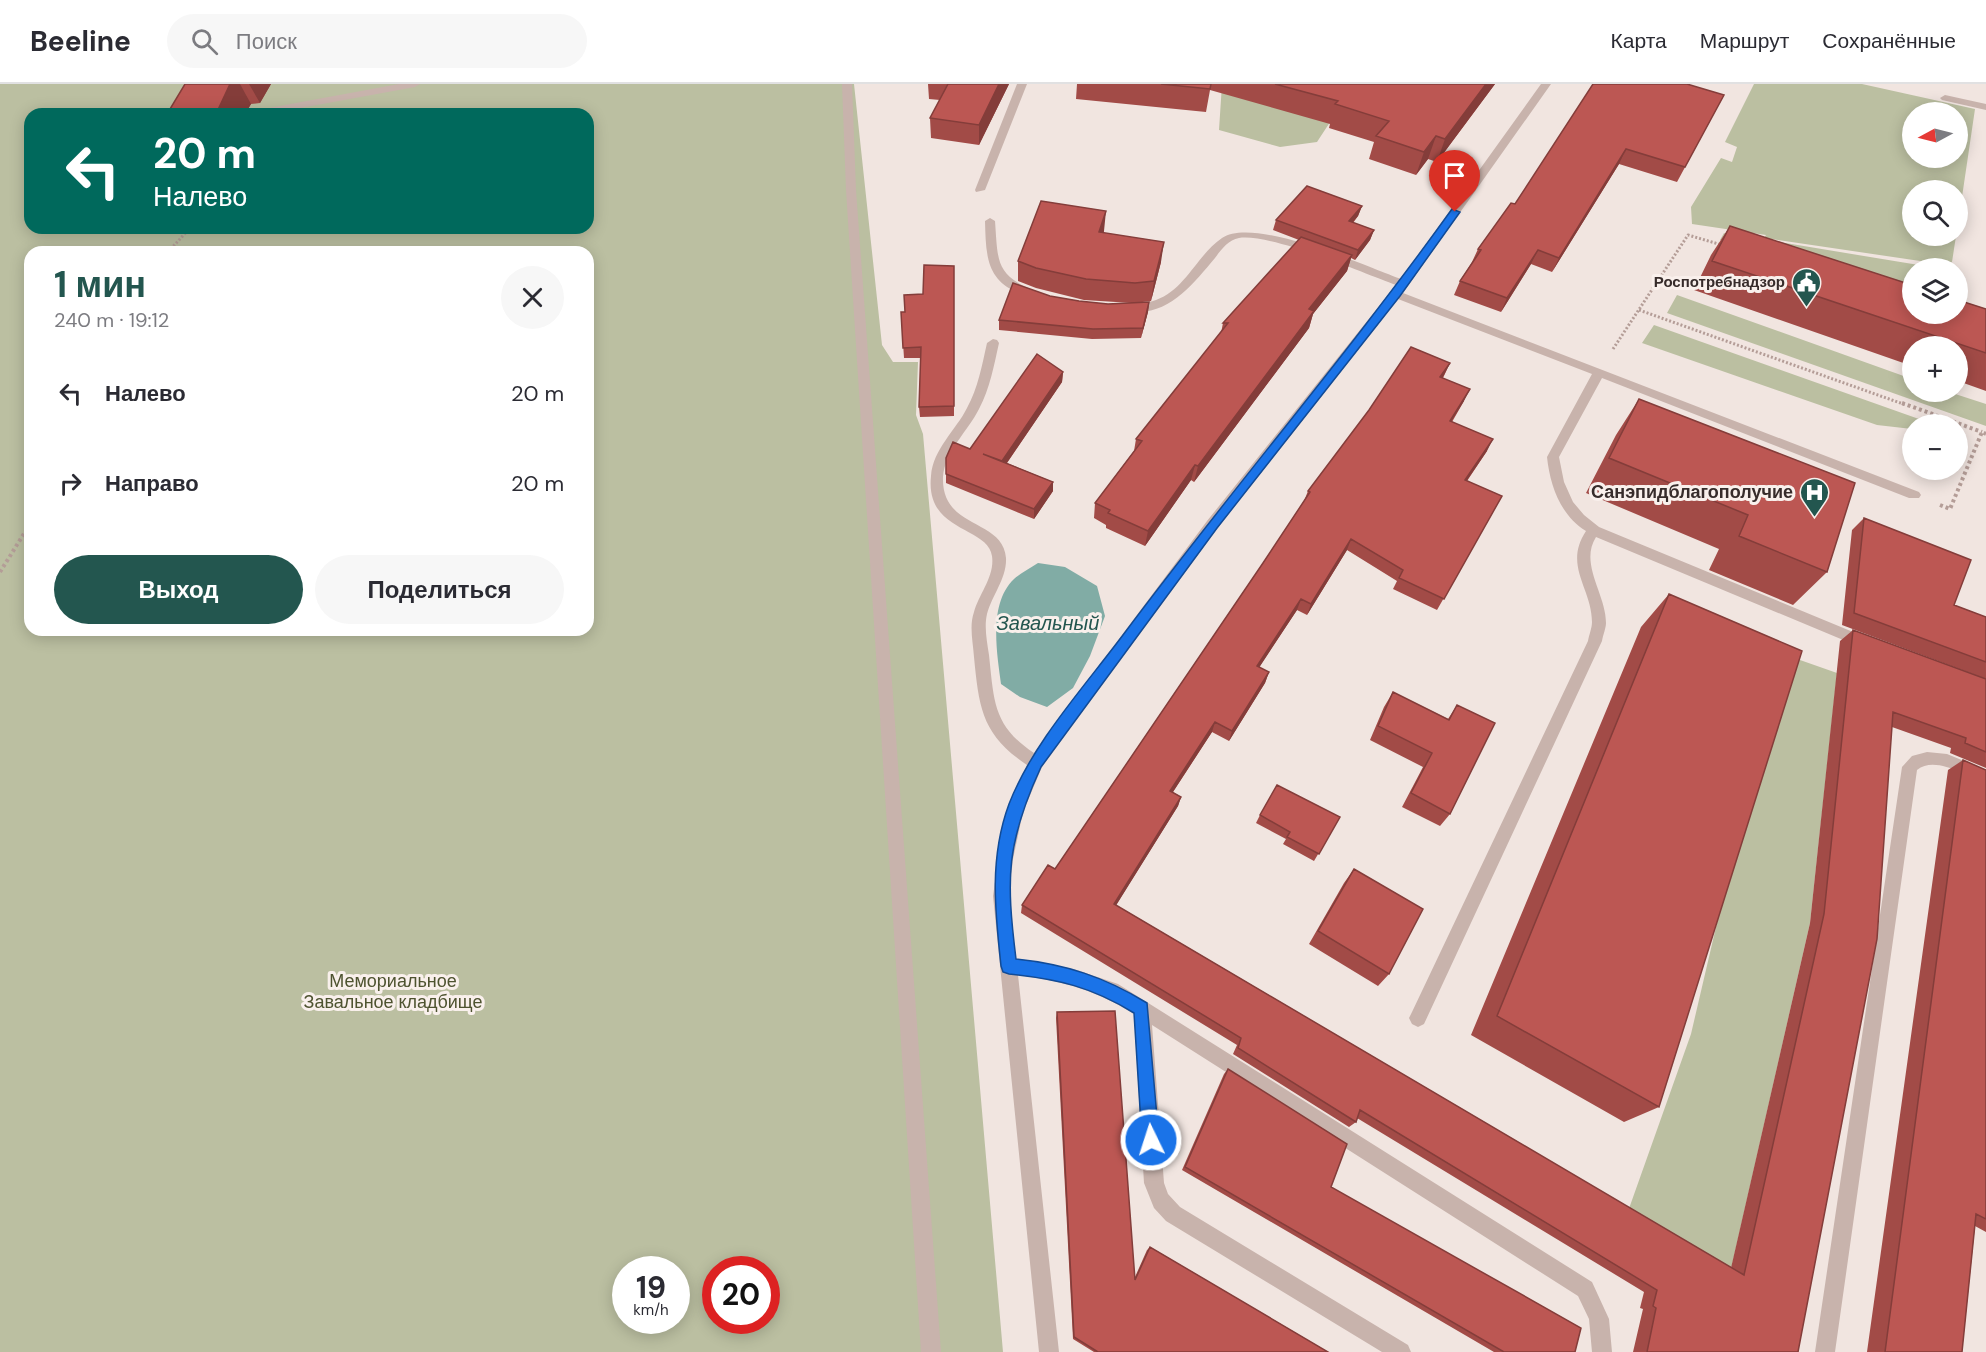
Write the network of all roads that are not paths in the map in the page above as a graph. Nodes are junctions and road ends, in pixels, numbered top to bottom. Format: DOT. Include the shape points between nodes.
graph roads {
  1 [pos="415,84"];
  2 [pos="847,84"];
  3 [pos="1022,84"];
  4 [pos="1546,84"];
  5 [pos="1945,98"];
  6 [pos="1986,107"];
  7 [pos="285,108"];
  8 [pos="980,189"];
  9 [pos="990,220"];
  10 [pos="1400,289"];
  11 [pos="1047,298"];
  12 [pos="1119,306"];
  13 [pos="993,343"];
  14 [pos="1599,372"];
  15 [pos="1914,495"];
  16 [pos="1594,529"];
  17 [pos="1880,649"];
  18 [pos="1036,763"];
  19 [pos="1986,777"];
  20 [pos="1009,966"];
  21 [pos="1142,1009"];
  22 [pos="1418,1018"];
  23 [pos="932,1352"];
  24 [pos="1049,1352"];
  25 [pos="1401,1352"];
  26 [pos="1602,1352"];
  27 [pos="1826,1352"];
  1 -- 7 [label="street"];
  2 -- 23 [label="street" via="851,190"];
  3 -- 8 [label="street"];
  4 -- 10 [label="street"];
  5 -- 6 [label="street"];
  9 -- 11 [label="street" via="993,266 999,277 1012,287"];
  10 -- 12 [label="street" via="1276,240 1251,234 1224,240 1170,301 1150,307"];
  10 -- 14 [label="street"];
  10 -- 18 [label="street" via="1212,525"];
  13 -- 18 [label="street" via="981,393 945,451 937,476 938,496 946,513 999,549 1000,564 979,620 986,703 995,728 1014,749"];
  14 -- 15 [label="street"];
  14 -- 16 [label="street" via="1553,457 1554,472 1567,502 1579,519"];
  16 -- 17 [label="street"];
  16 -- 22 [label="street" via="1583,546 1583,558 1599,622 1595,641"];
  18 -- 20 [label="street" via="1016,805 1004,849 1001,896"];
  19 -- 27 [label="street" via="1926,758 1916,760 1910,767"];
  20 -- 21 [label="street" via="1080,978 1112,990"];
  20 -- 24 [label="street"];
  21 -- 25 [label="street" via="1154,1183 1161,1201 1173,1215"];
  21 -- 26 [label="street" via="1585,1289 1597,1307"];
}
